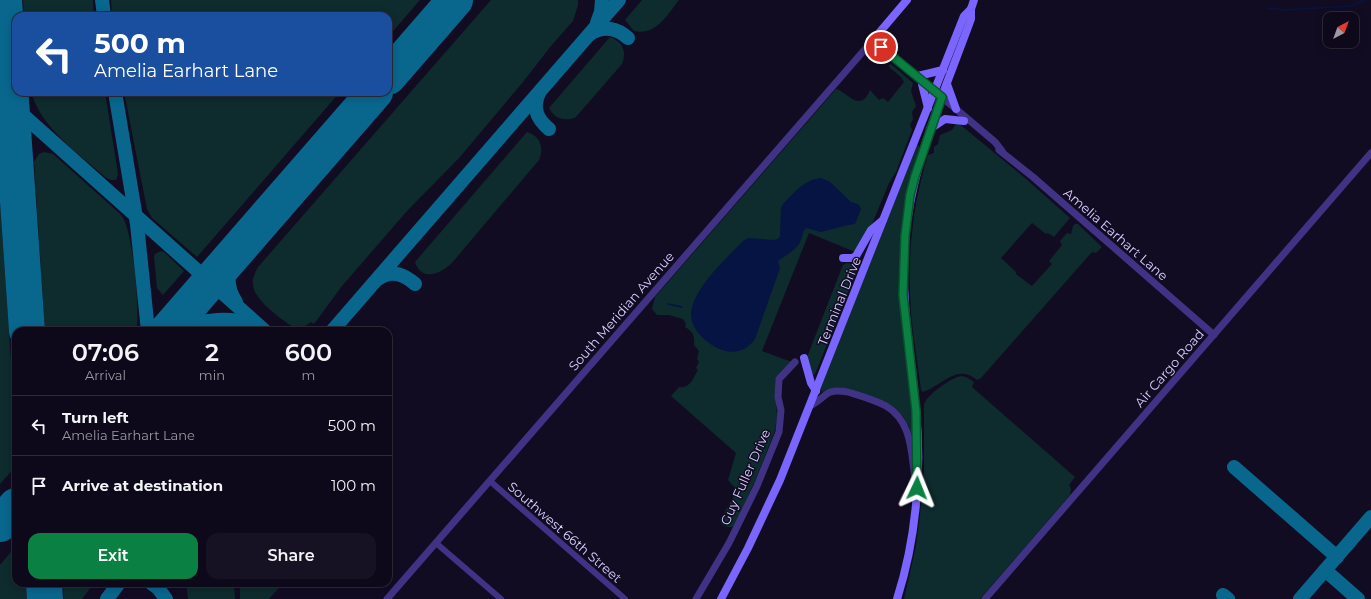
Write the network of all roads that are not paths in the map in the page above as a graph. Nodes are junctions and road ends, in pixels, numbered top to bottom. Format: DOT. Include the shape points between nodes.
graph roads {
  1 [pos="907,0"];
  2 [pos="974,0"];
  3 [pos="971,9"];
  4 [pos="873,40"];
  5 [pos="902,65"];
  6 [pos="943,70"];
  7 [pos="918,76"];
  8 [pos="922,84"];
  9 [pos="947,84"];
  10 [pos="934,93"];
  11 [pos="942,99"];
  12 [pos="928,108"];
  13 [pos="956,108"];
  14 [pos="964,121"];
  15 [pos="930,129"];
  16 [pos="1002,151"];
  17 [pos="1371,153"];
  18 [pos="885,218"];
  19 [pos="842,258"];
  20 [pos="1214,335"];
  21 [pos="804,358"];
  22 [pos="794,362"];
  23 [pos="816,391"];
  24 [pos="810,406"];
  25 [pos="490,481"];
  26 [pos="917,488"];
  27 [pos="436,543"];
  28 [pos="387,599"];
  29 [pos="501,599"];
  30 [pos="625,599"];
  31 [pos="696,599"];
  32 [pos="721,599"];
  33 [pos="897,599"];
  34 [pos="985,599"];
  1 -- 4 [label="main road"];
  2 -- 3 [label="main road, Terminal Drive"];
  3 -- 6 [label="main road, Terminal Drive" via="964,16"];
  3 -- 9 [label="main road, Terminal Drive" via="971,19"];
  4 -- 5 [label="street, Amelia Earhart Lane"];
  4 -- 25 [label="street, South Meridian Avenue"];
  5 -- 7 [label="street, Amelia Earhart Lane"];
  5 -- 8 [label="street, Amelia Earhart Lane"];
  6 -- 7 [label="main road"];
  6 -- 10 [label="main road, Terminal Drive"];
  7 -- 10 [label="street, Amelia Earhart Lane"];
  8 -- 10 [label="street, Amelia Earhart Lane"];
  8 -- 12 [label="main road"];
  9 -- 11 [label="main road, Terminal Drive"];
  9 -- 13 [label="main road"];
  10 -- 11 [label="street, Amelia Earhart Lane"];
  10 -- 12 [label="main road, Terminal Drive"];
  11 -- 13 [label="street, Amelia Earhart Lane"];
  11 -- 14 [label="street, Amelia Earhart Lane"];
  11 -- 15 [label="main road, Terminal Drive"];
  12 -- 18 [label="main road, Terminal Drive"];
  13 -- 16 [label="street, Amelia Earhart Lane"];
  14 -- 15 [label="main road" via="945,119"];
  14 -- 16 [label="street, Amelia Earhart Lane" via="992,146"];
  15 -- 26 [label="main road, Terminal Drive" via="910,195 904,256 904,313 916,411"];
  16 -- 20 [label="street, Amelia Earhart Lane"];
  17 -- 20 [label="street, Air Cargo Road"];
  18 -- 19 [label="main road" via="871,230 856,256"];
  18 -- 23 [label="main road, Terminal Drive"];
  20 -- 34 [label="street, Air Cargo Road"];
  21 -- 23 [label="main road"];
  22 -- 31 [label="street, Guy Fuller Drive" via="779,379 779,432 757,486 729,543"];
  23 -- 24 [label="main road, Terminal Drive"];
  24 -- 26 [label="street" via="817,403 825,394 842,391 886,406 898,416 909,435"];
  24 -- 32 [label="main road, Terminal Drive" via="769,505"];
  25 -- 27 [label="street, South Meridian Avenue"];
  25 -- 30 [label="street, Southwest 66th Street"];
  26 -- 33 [label="main road, Terminal Drive" via="910,548"];
  27 -- 28 [label="street, South Meridian Avenue"];
  27 -- 29 [label="street"];
}
